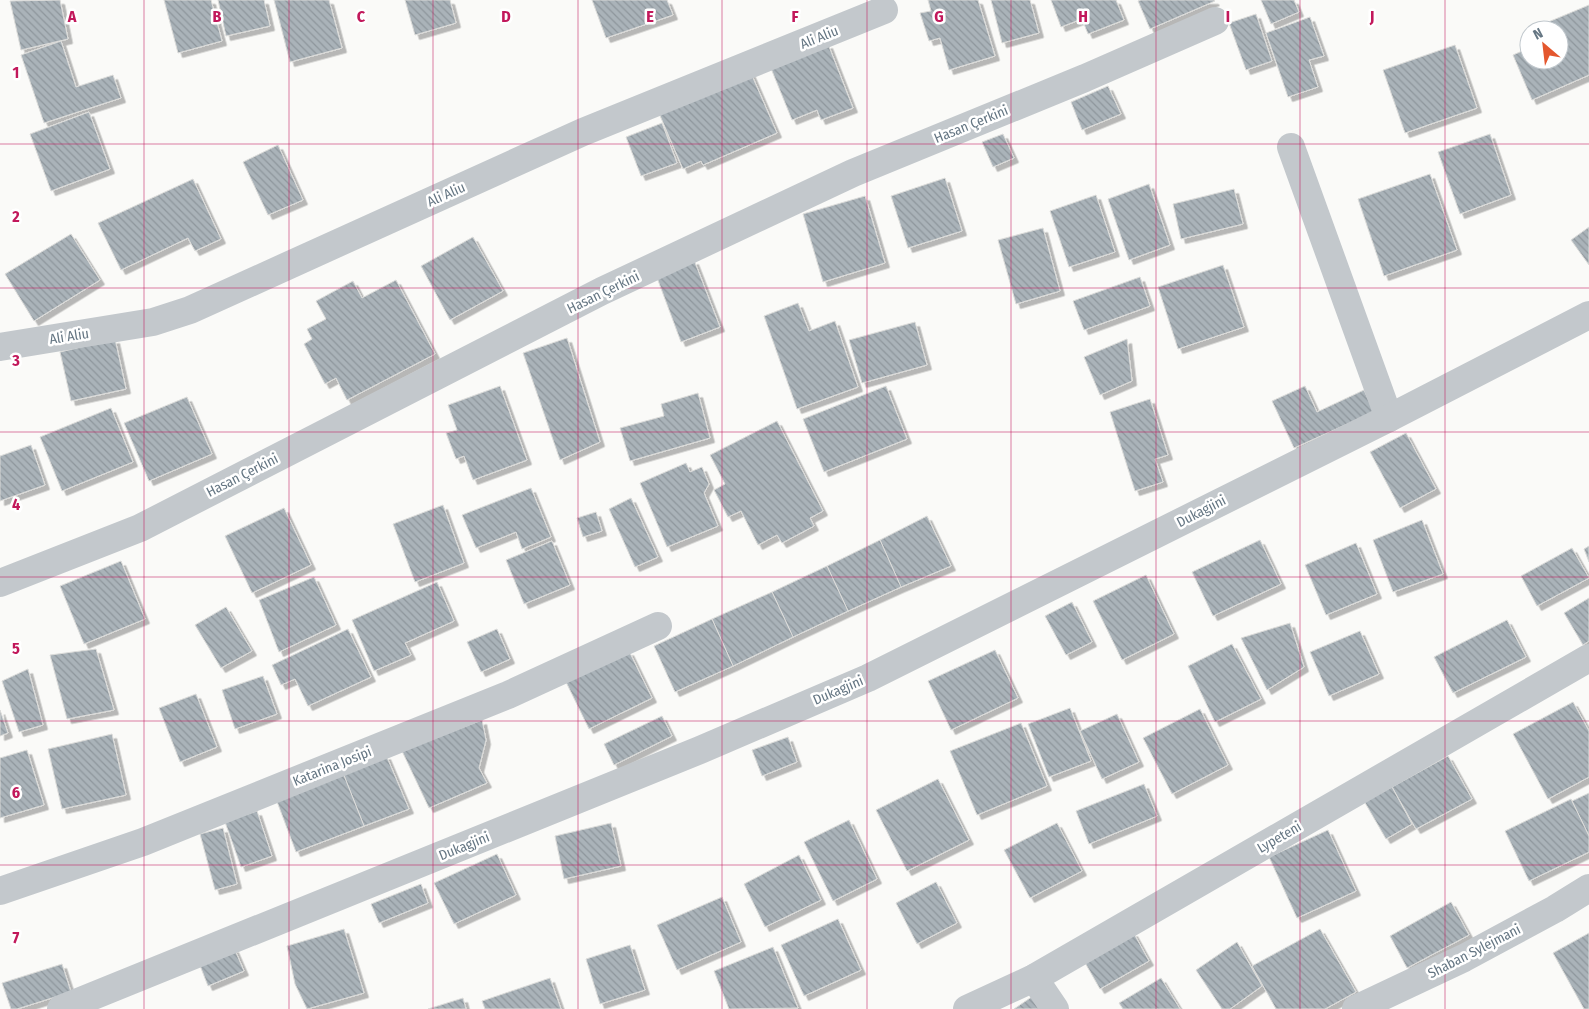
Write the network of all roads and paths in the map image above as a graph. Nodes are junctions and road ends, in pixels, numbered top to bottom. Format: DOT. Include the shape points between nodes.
graph roads {
  1 [pos="884,10"];
  2 [pos="1215,21"];
  3 [pos="1291,147"];
  4 [pos="1589,315"];
  5 [pos="0,347"];
  6 [pos="1389,418"];
  7 [pos="0,583"];
  8 [pos="658,626"];
  9 [pos="1589,658"];
  10 [pos="1589,888"];
  11 [pos="0,891"];
  12 [pos="1034,978"];
  13 [pos="61,1009"];
  14 [pos="967,1009"];
  15 [pos="1055,1009"];
  16 [pos="1356,1009"];
  1 -- 5 [label="street, Ali Aliu" via="583,132 190,310 153,322"];
  2 -- 7 [label="street, Hasan Çerkini" via="853,173 602,292 140,528"];
  3 -- 6 [label="street"];
  4 -- 6 [label="street, Dukagjini"];
  6 -- 13 [label="street, Dukagjini" via="868,678 700,750"];
  8 -- 11 [label="street, Katarina Josipi" via="508,695 143,842"];
  9 -- 12 [label="street, Lypeteni"];
  10 -- 16 [label="street, Shaban Sylejmani" via="1556,910 1464,958"];
  12 -- 14 [label="street, Lypeteni"];
  12 -- 15 [label="street"];
}
